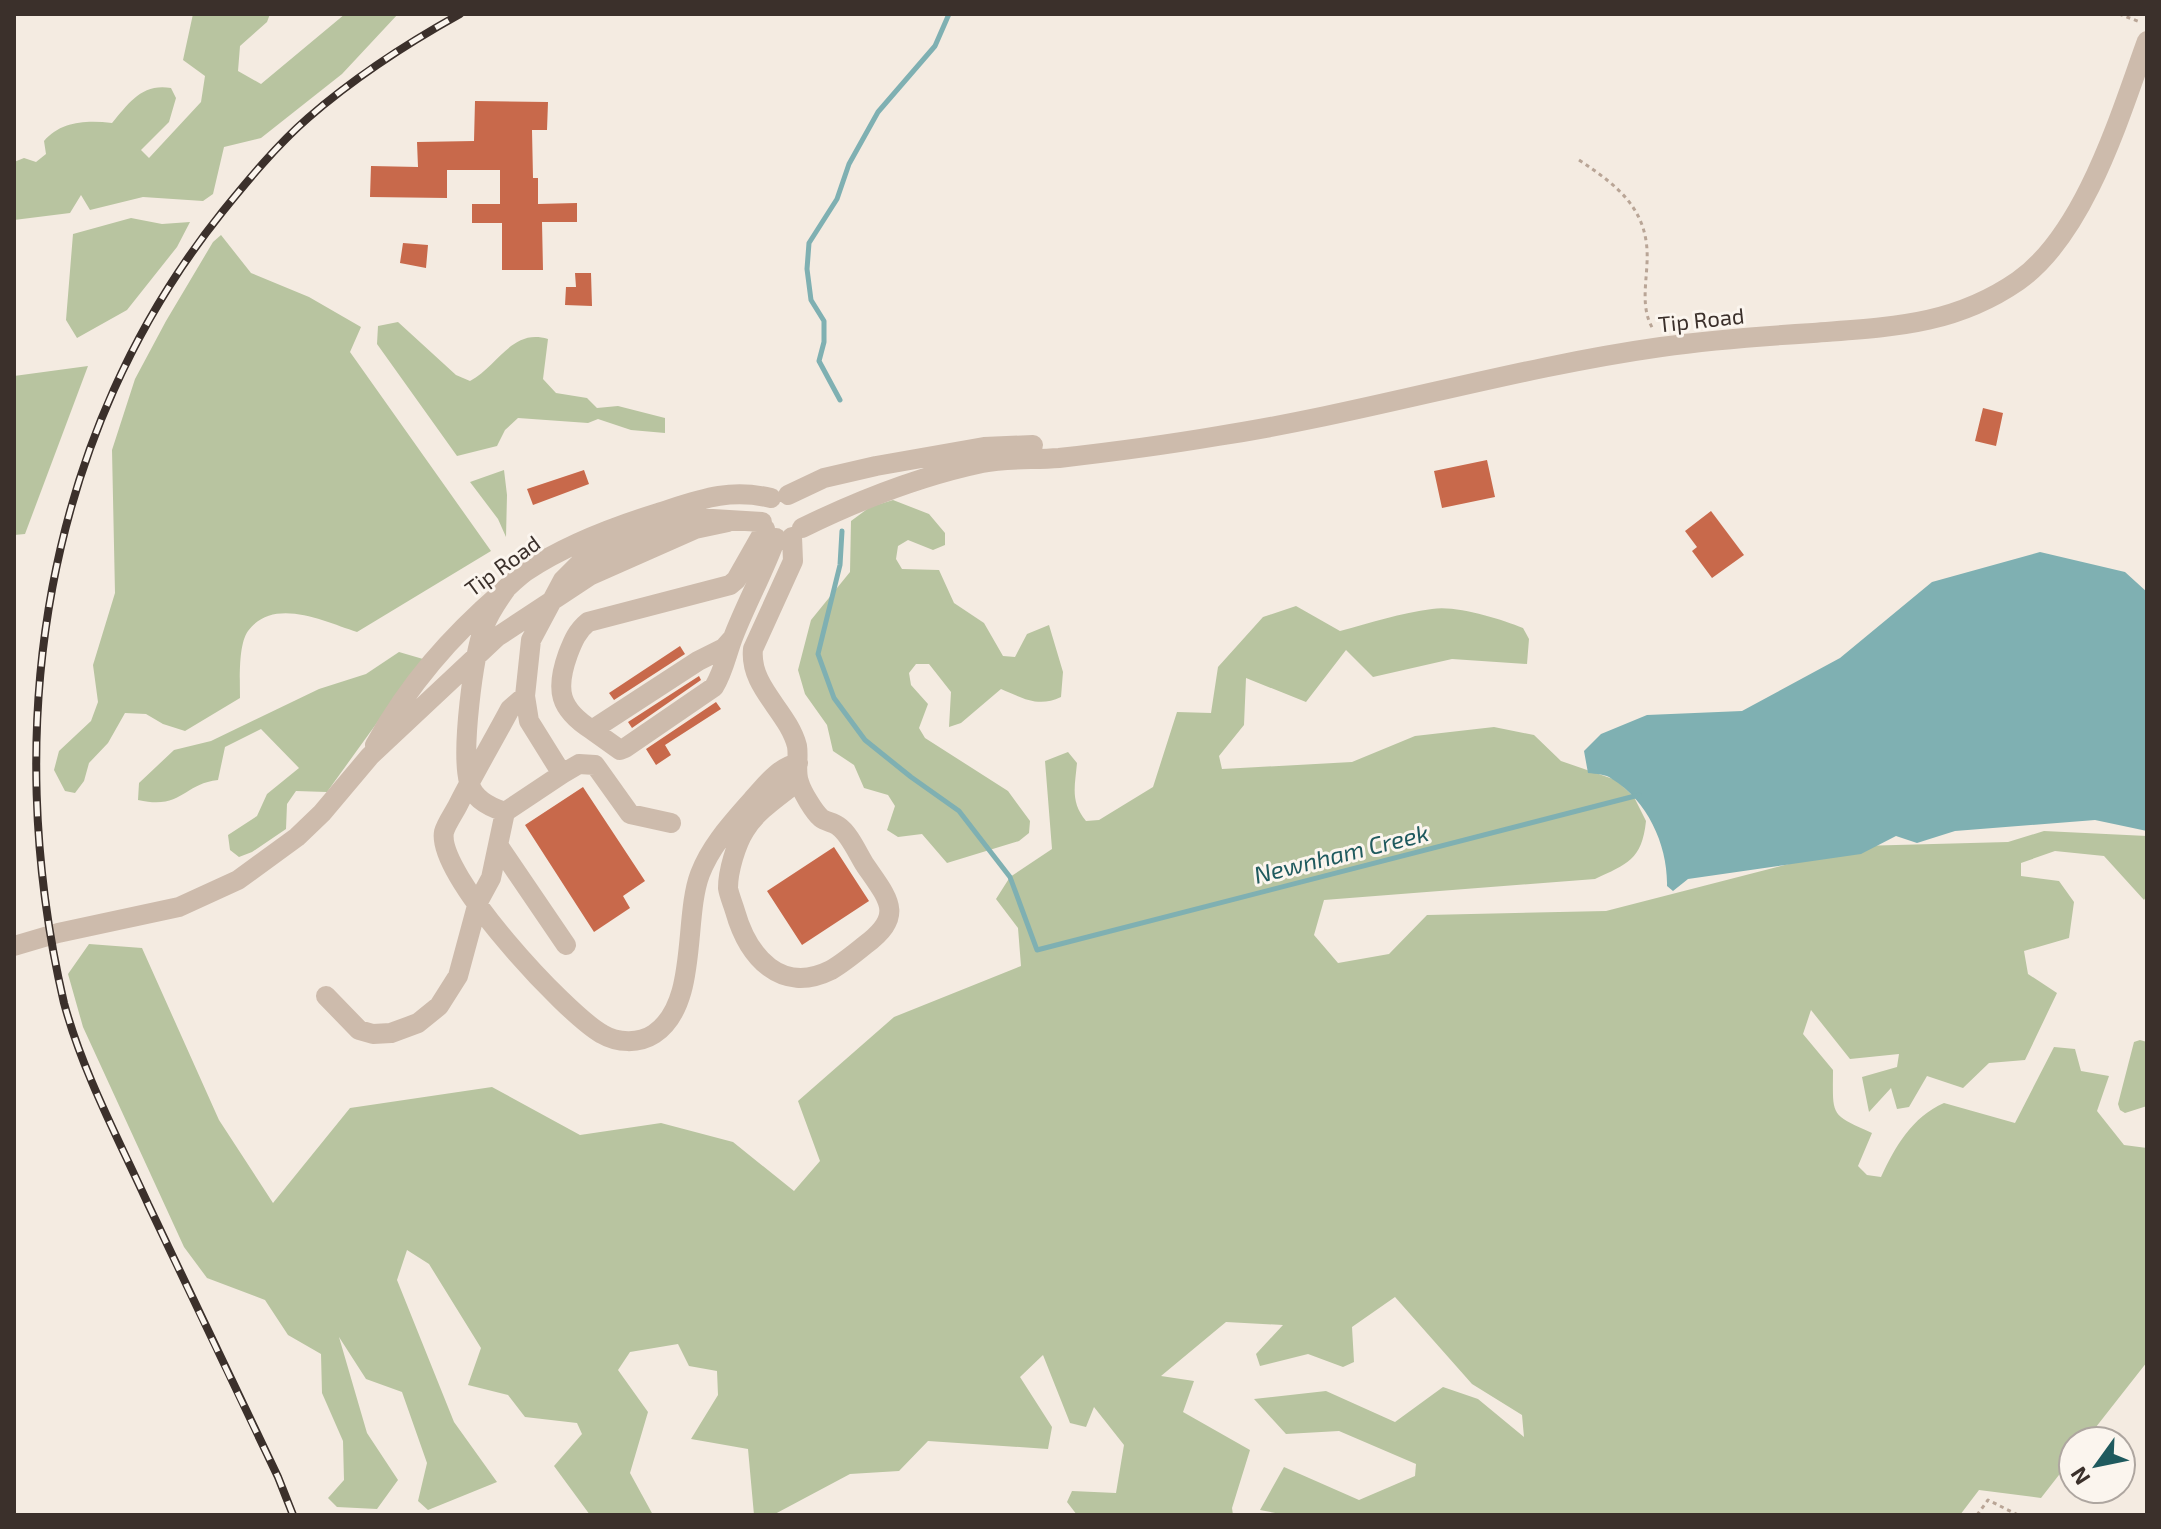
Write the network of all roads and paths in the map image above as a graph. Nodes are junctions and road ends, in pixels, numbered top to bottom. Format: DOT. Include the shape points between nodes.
graph roads {
  1 [pos="2119,14"];
  2 [pos="2147,25"];
  3 [pos="2147,41"];
  4 [pos="1579,160"];
  5 [pos="1662,347"];
  6 [pos="1113,449"];
  7 [pos="779,497"];
  8 [pos="779,531"];
  9 [pos="506,589"];
  10 [pos="552,601"];
  11 [pos="732,639"];
  12 [pos="477,654"];
  13 [pos="525,696"];
  14 [pos="592,730"];
  15 [pos="370,756"];
  16 [pos="798,772"];
  17 [pos="562,774"];
  18 [pos="469,783"];
  19 [pos="505,812"];
  20 [pos="671,823"];
  21 [pos="498,845"];
  22 [pos="478,902"];
  23 [pos="566,945"];
  24 [pos="14,946"];
  25 [pos="326,996"];
  26 [pos="1977,1515"];
  27 [pos="2018,1515"];
  1 -- 2 [label="path"];
  3 -- 5 [label="street, Tip Road" via="2088,192 2044,257 1997,294 1907,326"];
  4 -- 5 [label="path" via="1614,184 1638,218 1646,245 1646,317"];
  5 -- 6 [label="street, Tip Road" via="1220,436"];
  6 -- 7 [label="street, Tip Road" via="1057,444 984,447 824,478"];
  6 -- 8 [label="street, Tip Road" via="987,462"];
  7 -- 8 [label="street" via="762,509"];
  7 -- 8 [label="street" via="800,502 805,521"];
  7 -- 9 [label="street, Tip Road" via="728,493 629,522 553,555"];
  8 -- 10 [label="street, Tip Road" via="728,522 695,529 591,575"];
  8 -- 11 [label="street"];
  8 -- 14 [label="street" via="730,585 581,628 561,676 561,692 572,716"];
  8 -- 16 [label="street" via="793,561 753,649 752,663 792,732"];
  9 -- 12 [label="street" via="490,613"];
  9 -- 15 [label="street, Tip Road" via="443,647 391,716"];
  10 -- 12 [label="street, Tip Road"];
  10 -- 13 [label="street" via="531,640"];
  11 -- 14 [label="street"];
  11 -- 14 [label="street" via="714,687 633,743 620,750"];
  12 -- 15 [label="street, Tip Road"];
  12 -- 18 [label="street" via="467,742"];
  13 -- 17 [label="street" via="529,721"];
  13 -- 18 [label="street" via="510,709"];
  15 -- 24 [label="street, Tip Road" via="297,837 238,880 179,907"];
  16 -- 16 [label="street" via="822,819 840,826 889,905 886,927 877,937 840,965 802,979 785,977 761,960 740,930 728,889 744,831"];
  16 -- 22 [label="street" via="783,767 726,828 708,857 699,877 677,1000 655,1034 639,1041 602,1034 576,1013 506,944"];
  17 -- 19 [label="street"];
  17 -- 20 [label="street" via="579,764 595,765 630,814"];
  18 -- 19 [label="street" via="485,806"];
  18 -- 22 [label="street" via="443,833 449,860"];
  19 -- 21 [label="street"];
  21 -- 22 [label="street" via="491,878"];
  21 -- 23 [label="street"];
  22 -- 25 [label="street" via="452,989 418,1023 391,1033 359,1030"];
  26 -- 27 [label="path" via="1988,1500"];
}
